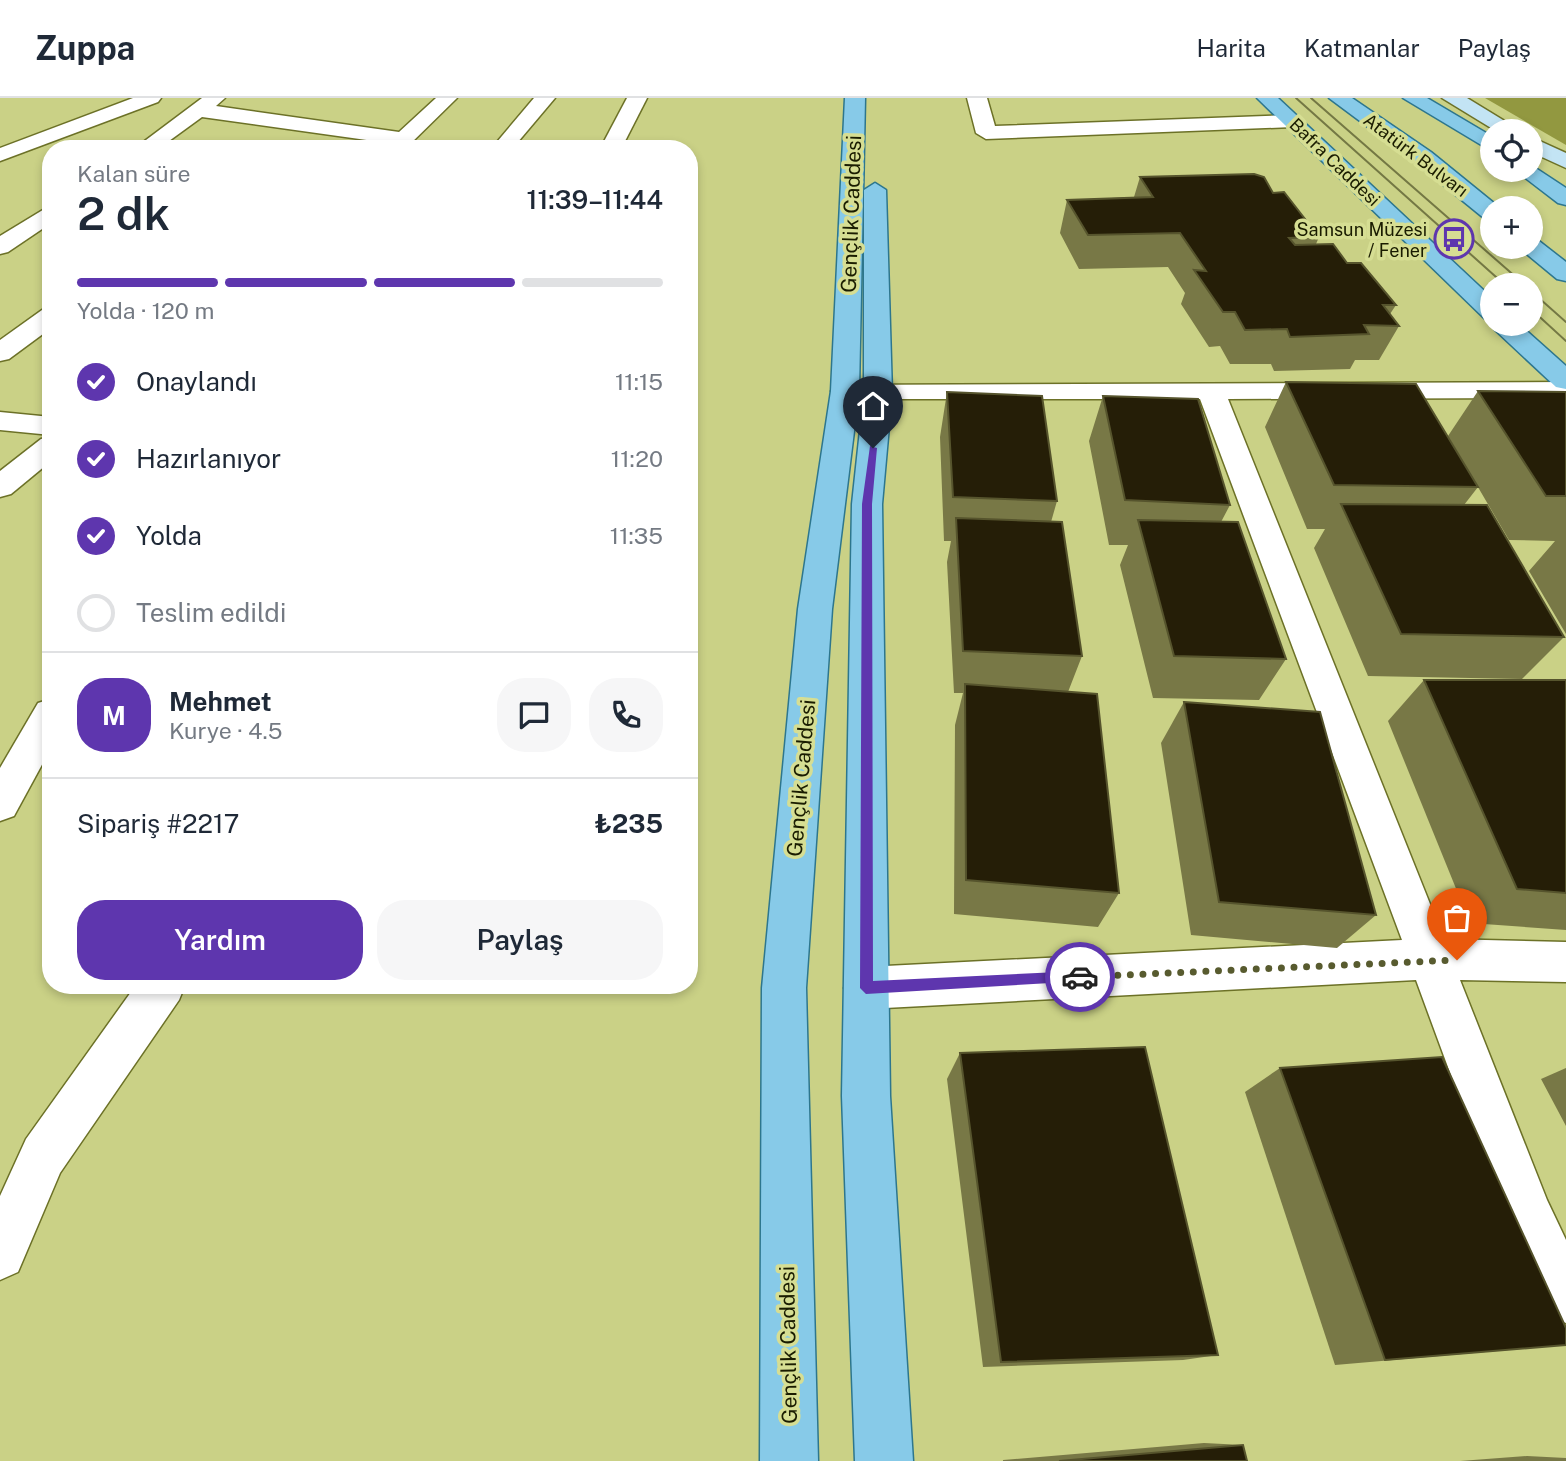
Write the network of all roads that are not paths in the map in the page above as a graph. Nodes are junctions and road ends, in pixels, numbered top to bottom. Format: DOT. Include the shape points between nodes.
graph roads {
  1 [pos="151,98"];
  2 [pos="447,98"];
  3 [pos="545,98"];
  4 [pos="637,98"];
  5 [pos="855,98"];
  6 [pos="870,98"];
  7 [pos="977,98"];
  8 [pos="1267,98"];
  9 [pos="1339,98"];
  10 [pos="1413,98"];
  11 [pos="1452,98"];
  12 [pos="207,104"];
  13 [pos="1166,106"];
  14 [pos="1490,119"];
  15 [pos="1293,121"];
  16 [pos="1180,123"];
  17 [pos="1480,136"];
  18 [pos="157,140"];
  19 [pos="381,140"];
  20 [pos="404,140"];
  21 [pos="508,140"];
  22 [pos="615,140"];
  23 [pos="1543,150"];
  24 [pos="0,155"];
  25 [pos="1566,162"];
  26 [pos="1543,174"];
  27 [pos="1543,182"];
  28 [pos="1566,187"];
  29 [pos="1566,198"];
  30 [pos="1480,203"];
  31 [pos="42,218"];
  32 [pos="0,247"];
  33 [pos="1543,256"];
  34 [pos="1566,274"];
  35 [pos="1480,301"];
  36 [pos="42,322"];
  37 [pos="1517,336"];
  38 [pos="0,353"];
  39 [pos="1566,381"];
  40 [pos="1566,390"];
  41 [pos="1211,391"];
  42 [pos="862,392"];
  43 [pos="0,421"];
  44 [pos="42,425"];
  45 [pos="42,453"];
  46 [pos="0,487"];
  47 [pos="42,729"];
  48 [pos="0,804"];
  49 [pos="1430,959"];
  50 [pos="1566,962"];
  51 [pos="866,988"];
  52 [pos="157,994"];
  53 [pos="0,1254"];
  54 [pos="1566,1297"];
  55 [pos="789,1461"];
  56 [pos="884,1461"];
  1 -- 24 [label="street"];
  2 -- 20 [label="street"];
  3 -- 21 [label="street"];
  4 -- 22 [label="street"];
  5 -- 42 [label="main road, Gençlik Caddesi"];
  6 -- 42 [label="main road, Gençlik Caddesi" via="877,254"];
  7 -- 16 [label="street" via="986,133"];
  8 -- 15 [label="main road, Bafra Caddesi"];
  9 -- 30 [label="main road, Atatürk Bulvarı"];
  10 -- 17 [label="main road"];
  11 -- 14 [label="main road"];
  12 -- 18 [label="street"];
  12 -- 19 [label="street"];
  13 -- 16 [label="street"];
  15 -- 16 [label="street"];
  15 -- 35 [label="main road, Bafra Caddesi"];
  23 -- 25 [label="main road"];
  26 -- 28 [label="main road"];
  27 -- 29 [label="main road"];
  31 -- 32 [label="street"];
  33 -- 34 [label="main road"];
  36 -- 38 [label="street"];
  37 -- 39 [label="main road"];
  40 -- 41 [label="street"];
  41 -- 42 [label="street"];
  41 -- 49 [label="street"];
  42 -- 51 [label="main road, Gençlik Caddesi" via="867,504"];
  42 -- 55 [label="main road, Gençlik Caddesi" via="815,609 784,988"];
  43 -- 44 [label="street"];
  45 -- 46 [label="street"];
  47 -- 48 [label="street"];
  49 -- 50 [label="street"];
  49 -- 51 [label="street"];
  49 -- 54 [label="street" via="1527,1214"];
  51 -- 56 [label="main road, Gençlik Caddesi" via="866,1096"];
  52 -- 53 [label="street" via="43,1156"];
}
